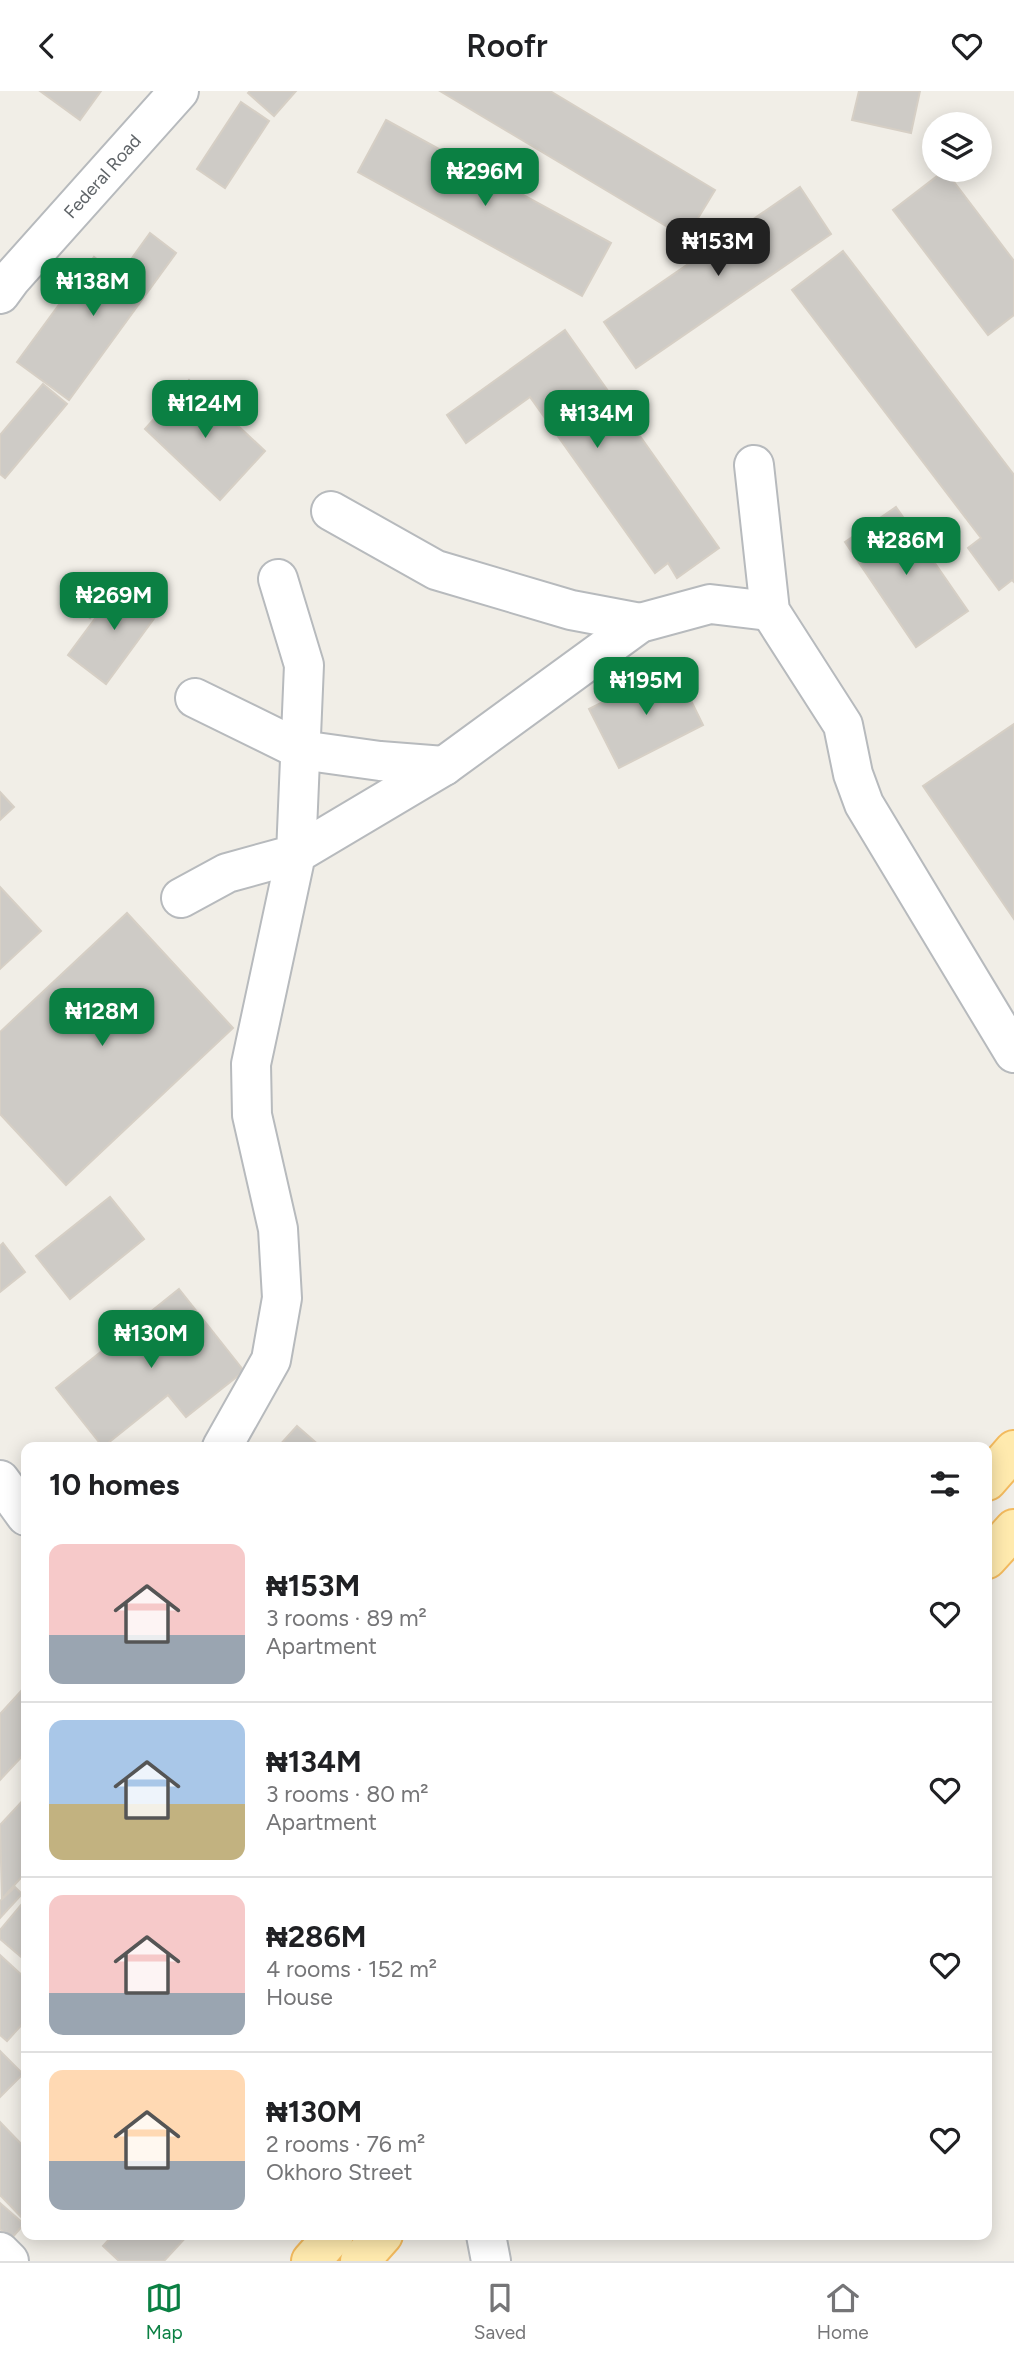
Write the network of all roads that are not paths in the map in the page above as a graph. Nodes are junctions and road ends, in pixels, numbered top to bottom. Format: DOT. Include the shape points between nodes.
graph roads {
  1 [pos="179,91"];
  2 [pos="4,281"];
  3 [pos="754,465"];
  4 [pos="331,511"];
  5 [pos="278,579"];
  6 [pos="770,611"];
  7 [pos="640,623"];
  8 [pos="195,698"];
  9 [pos="300,750"];
  10 [pos="444,766"];
  11 [pos="296,854"];
  12 [pos="181,898"];
  13 [pos="1014,1053"];
  14 [pos="225,1442"];
  15 [pos="1014,1450"];
  16 [pos="992,1475"];
  17 [pos="0,1480"];
  18 [pos="21,1509"];
  19 [pos="1014,1529"];
  20 [pos="992,1553"];
  21 [pos="330,2240"];
  22 [pos="379,2240"];
  23 [pos="487,2240"];
  24 [pos="0,2252"];
  25 [pos="9,2261"];
  26 [pos="311,2261"];
  27 [pos="360,2261"];
  28 [pos="491,2261"];
  1 -- 2 [label="street, Federal Road"];
  3 -- 6 [label="street"];
  4 -- 7 [label="street" via="436,570 571,610"];
  5 -- 9 [label="street" via="304,665"];
  6 -- 7 [label="street" via="710,604"];
  6 -- 13 [label="street" via="843,725 864,804"];
  7 -- 10 [label="street"];
  8 -- 9 [label="street"];
  9 -- 10 [label="street"];
  9 -- 11 [label="street"];
  10 -- 11 [label="street"];
  11 -- 12 [label="street" via="227,873"];
  11 -- 14 [label="street" via="251,1064 252,1115 278,1230 282,1298 271,1360"];
  15 -- 16 [label="main road"];
  17 -- 18 [label="street"];
  19 -- 20 [label="main road"];
  21 -- 26 [label="main road"];
  22 -- 27 [label="main road"];
  23 -- 28 [label="street"];
  24 -- 25 [label="street"];
}
